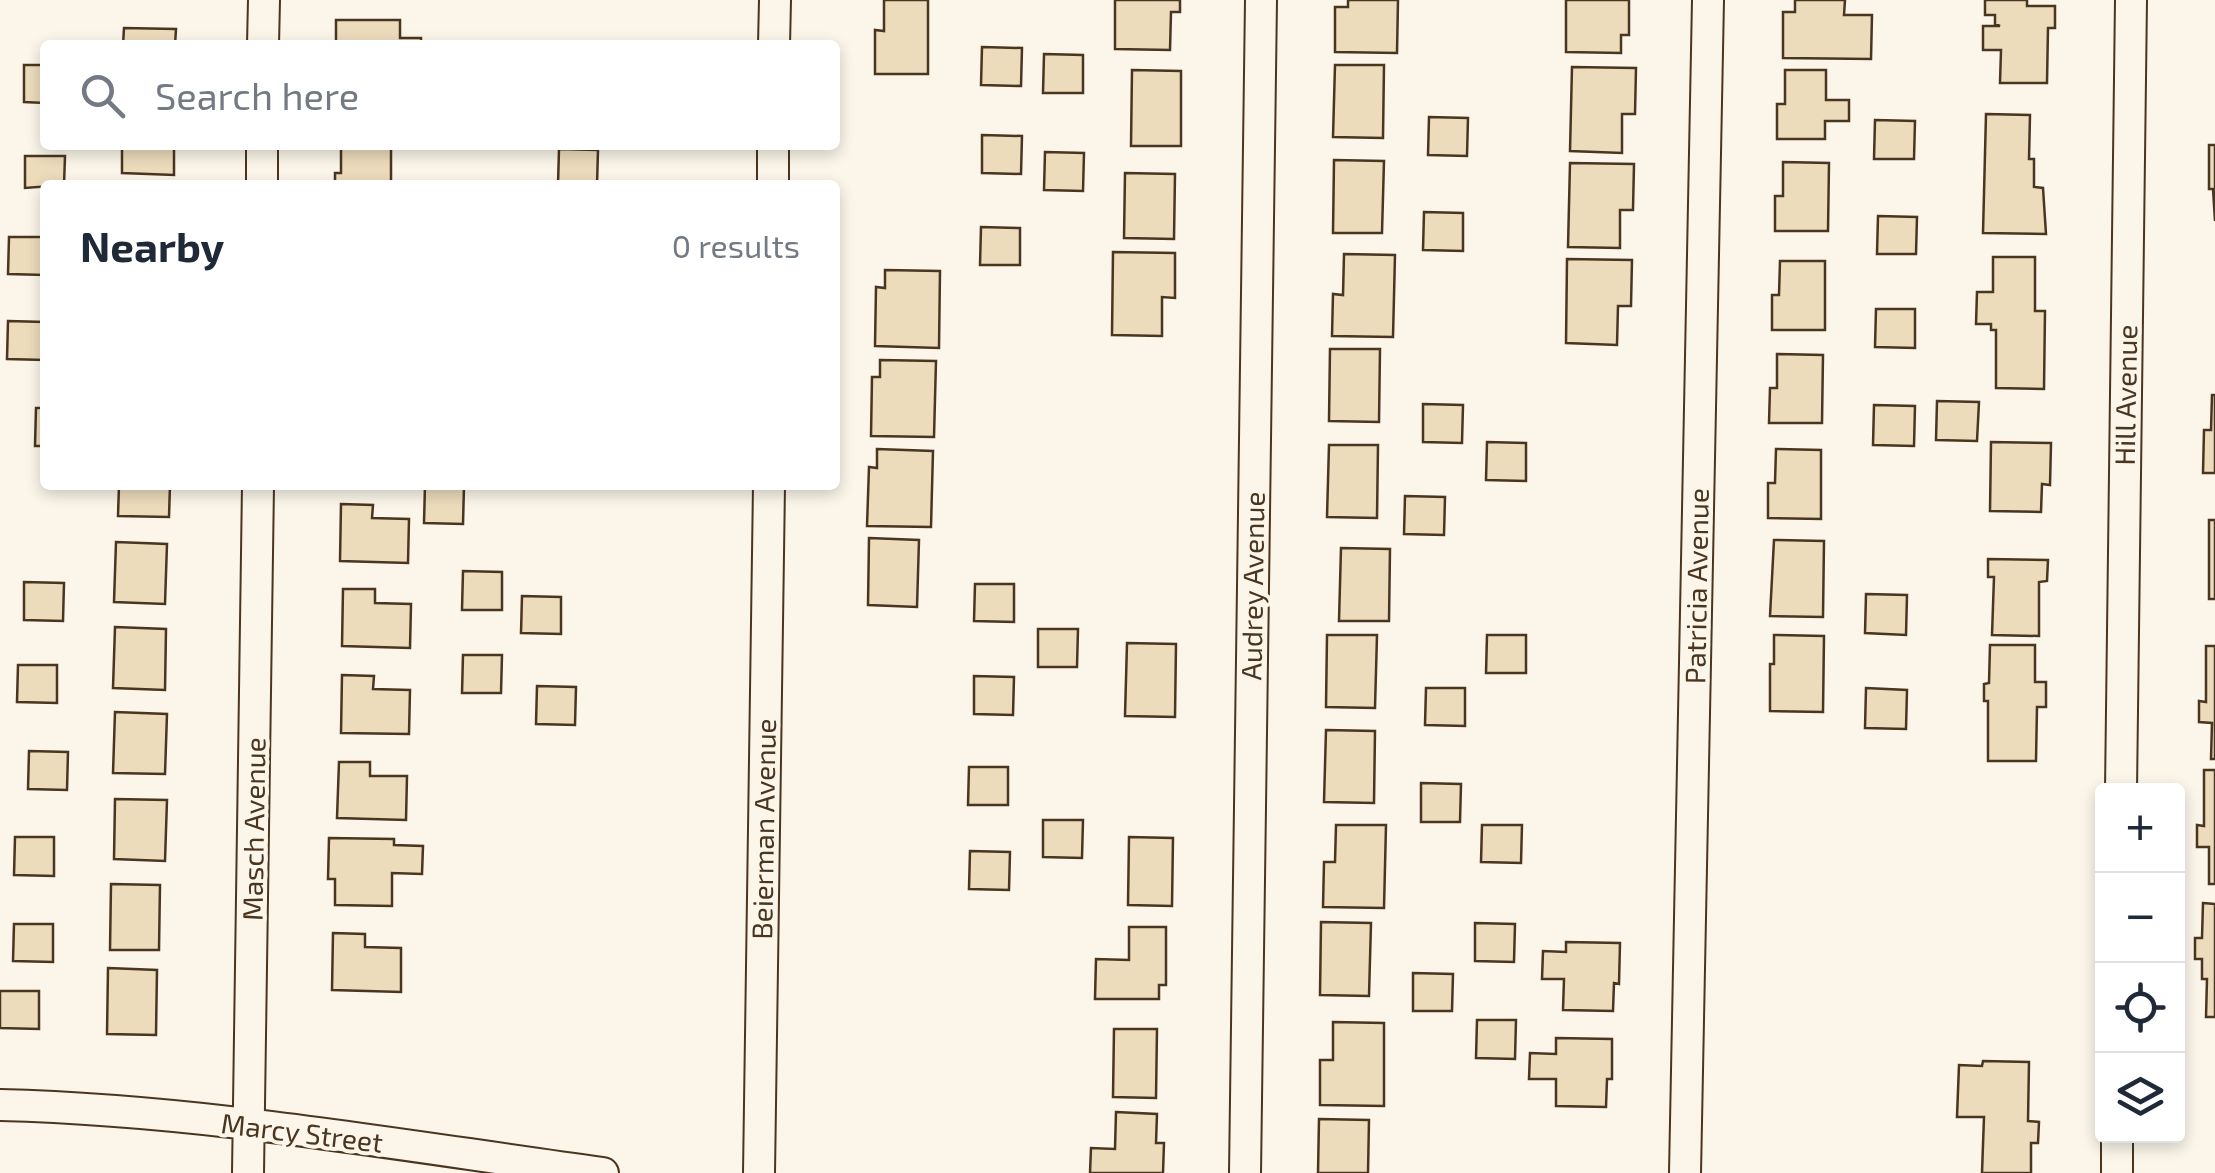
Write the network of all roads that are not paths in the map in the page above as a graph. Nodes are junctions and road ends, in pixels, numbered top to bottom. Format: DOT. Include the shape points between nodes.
graph roads {
  1 [pos="264,0"];
  2 [pos="775,0"];
  3 [pos="1261,0"];
  4 [pos="1708,0"];
  5 [pos="2131,0"];
  6 [pos="263,40"];
  7 [pos="774,40"];
  8 [pos="262,150"];
  9 [pos="773,150"];
  10 [pos="262,180"];
  11 [pos="772,180"];
  12 [pos="258,490"];
  13 [pos="768,490"];
  14 [pos="2121,783"];
  15 [pos="0,1105"];
  16 [pos="250,1125"];
  17 [pos="2117,1143"];
  18 [pos="248,1173"];
  19 [pos="603,1173"];
  20 [pos="759,1173"];
  21 [pos="1244,1173"];
  22 [pos="1685,1173"];
  23 [pos="2116,1173"];
  1 -- 6 [label="street"];
  2 -- 7 [label="street"];
  3 -- 21 [label="street, Audrey Avenue"];
  4 -- 22 [label="street, Patricia Avenue"];
  5 -- 14 [label="street, Hill Avenue"];
  8 -- 10 [label="street"];
  9 -- 11 [label="street"];
  12 -- 16 [label="street, Masch Avenue"];
  13 -- 20 [label="street, Beierman Avenue"];
  15 -- 16 [label="street, Marcy Street" via="89,1107"];
  16 -- 18 [label="street, Masch Avenue"];
  16 -- 19 [label="street, Marcy Street"];
  17 -- 23 [label="street"];
}
